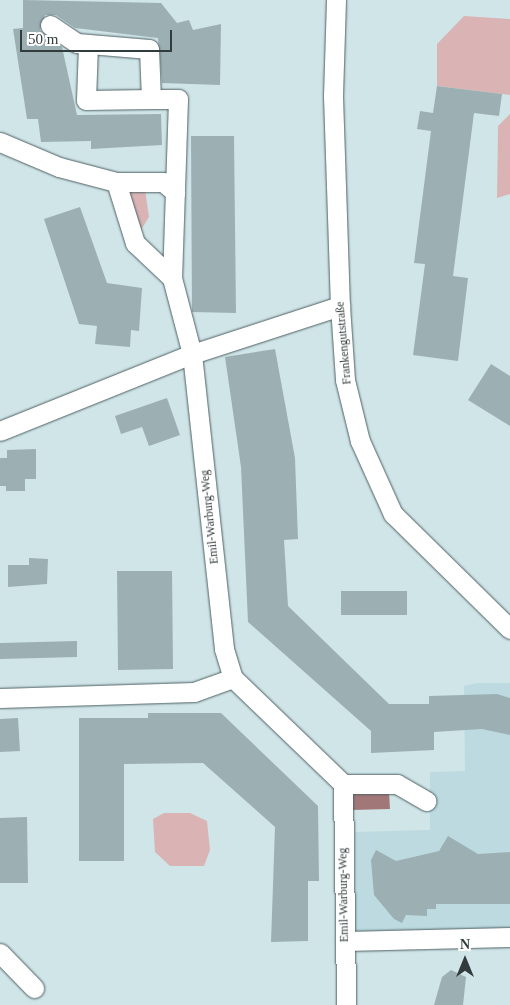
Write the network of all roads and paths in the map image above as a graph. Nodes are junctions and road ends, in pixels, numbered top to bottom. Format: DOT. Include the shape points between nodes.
graph roads {
  1 [pos="336,0"];
  2 [pos="50,25"];
  3 [pos="88,44"];
  4 [pos="151,99"];
  5 [pos="0,142"];
  6 [pos="116,182"];
  7 [pos="175,192"];
  8 [pos="172,278"];
  9 [pos="340,306"];
  10 [pos="192,354"];
  11 [pos="0,431"];
  12 [pos="510,629"];
  13 [pos="233,678"];
  14 [pos="0,698"];
  15 [pos="343,784"];
  16 [pos="427,801"];
  17 [pos="510,937"];
  18 [pos="345,941"];
  19 [pos="0,953"];
  20 [pos="34,988"];
  21 [pos="346,1005"];
  1 -- 9 [label="street, Frankengutstraße" via="334,96"];
  2 -- 3 [label="street" via="76,44"];
  3 -- 4 [label="street" via="149,49"];
  3 -- 4 [label="street" via="86,100"];
  4 -- 7 [label="street, Emil-Warburg-Weg" via="178,99"];
  5 -- 6 [label="street" via="58,167"];
  6 -- 7 [label="street" via="164,182"];
  6 -- 8 [label="street" via="135,243"];
  7 -- 8 [label="street, Emil-Warburg-Weg"];
  8 -- 10 [label="street, Emil-Warburg-Weg"];
  9 -- 10 [label="street"];
  9 -- 12 [label="street, Frankengutstraße" via="345,380 360,442 393,514"];
  10 -- 11 [label="street"];
  10 -- 13 [label="street, Emil-Warburg-Weg" via="224,649"];
  13 -- 14 [label="street" via="194,692"];
  13 -- 15 [label="street, Emil-Warburg-Weg"];
  15 -- 16 [label="street" via="397,784"];
  15 -- 18 [label="street, Emil-Warburg-Weg"];
  17 -- 18 [label="street"];
  18 -- 21 [label="street, Emil-Warburg-Weg"];
  19 -- 20 [label="street"];
}
